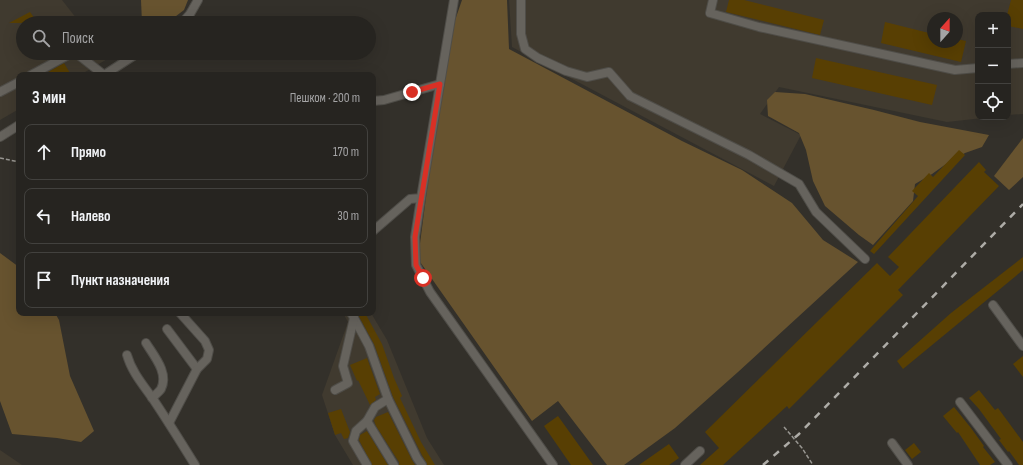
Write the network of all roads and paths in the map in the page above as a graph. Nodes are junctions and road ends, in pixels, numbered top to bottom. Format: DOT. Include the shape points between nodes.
graph roads {
  1 [pos="198,0"];
  2 [pos="454,0"];
  3 [pos="521,0"];
  4 [pos="713,0"];
  5 [pos="188,16"];
  6 [pos="59,60"];
  7 [pos="85,60"];
  8 [pos="127,60"];
  9 [pos="1023,63"];
  10 [pos="1011,64"];
  11 [pos="975,68"];
  12 [pos="37,72"];
  13 [pos="100,72"];
  14 [pos="109,72"];
  15 [pos="16,84"];
  16 [pos="440,84"];
  17 [pos="0,92"];
  18 [pos="376,101"];
  19 [pos="16,127"];
  20 [pos="0,137"];
  21 [pos="0,158"];
  22 [pos="16,161"];
  23 [pos="421,198"];
  24 [pos="376,228"];
  25 [pos="865,259"];
  26 [pos="993,305"];
  27 [pos="183,316"];
  28 [pos="352,316"];
  29 [pos="167,329"];
  30 [pos="146,343"];
  31 [pos="1023,346"];
  32 [pos="127,354"];
  33 [pos="197,369"];
  34 [pos="335,390"];
  35 [pos="152,398"];
  36 [pos="388,399"];
  37 [pos="960,402"];
  38 [pos="367,421"];
  39 [pos="169,423"];
  40 [pos="784,427"];
  41 [pos="892,443"];
  42 [pos="700,451"];
  43 [pos="196,465"];
  44 [pos="367,465"];
  45 [pos="394,465"];
  46 [pos="422,465"];
  47 [pos="553,465"];
  48 [pos="685,465"];
  49 [pos="813,465"];
  50 [pos="908,465"];
  51 [pos="1008,465"];
  1 -- 5 [label="street"];
  2 -- 16 [label="street"];
  3 -- 25 [label="street" via="521,34 525,49 566,71 587,77 609,72 630,96 749,155 799,184 816,212"];
  4 -- 11 [label="street" via="710,13 759,27 956,70"];
  6 -- 12 [label="street"];
  7 -- 13 [label="street"];
  8 -- 14 [label="street"];
  9 -- 10 [label="street"];
  15 -- 17 [label="street"];
  16 -- 18 [label="street"];
  16 -- 23 [label="street"];
  19 -- 20 [label="street"];
  21 -- 22 [label="path"];
  23 -- 24 [label="street" via="410,199"];
  23 -- 47 [label="street" via="415,237 416,265 430,292"];
  26 -- 31 [label="street"];
  27 -- 33 [label="street" via="205,341 209,350 207,360"];
  28 -- 34 [label="street" via="343,366 348,383"];
  28 -- 36 [label="street" via="370,346"];
  29 -- 33 [label="street"];
  30 -- 35 [label="street" via="162,370 163,382 160,390"];
  32 -- 35 [label="street" via="130,364"];
  33 -- 39 [label="street"];
  35 -- 39 [label="street"];
  36 -- 38 [label="street" via="375,407"];
  36 -- 46 [label="street"];
  37 -- 51 [label="street"];
  38 -- 44 [label="street" via="356,431 352,441"];
  38 -- 45 [label="street"];
  39 -- 43 [label="street"];
  40 -- 49 [label="path"];
  41 -- 50 [label="street"];
  42 -- 48 [label="street"];
}
